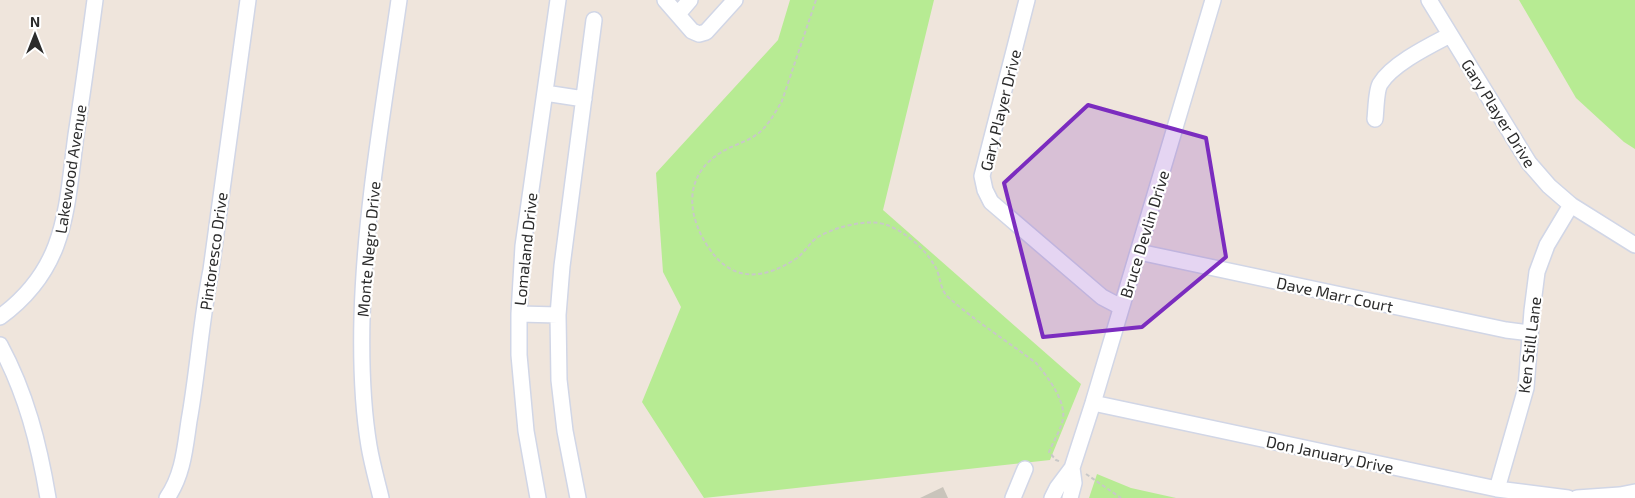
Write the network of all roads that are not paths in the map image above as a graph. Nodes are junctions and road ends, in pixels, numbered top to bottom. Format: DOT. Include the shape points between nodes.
graph roads {
  1 [pos="95,0"];
  2 [pos="248,0"];
  3 [pos="399,0"];
  4 [pos="558,0"];
  5 [pos="665,0"];
  6 [pos="690,0"];
  7 [pos="735,0"];
  8 [pos="1027,0"];
  9 [pos="1213,0"];
  10 [pos="1429,0"];
  11 [pos="678,14"];
  12 [pos="594,20"];
  13 [pos="1450,35"];
  14 [pos="545,94"];
  15 [pos="584,99"];
  16 [pos="1375,119"];
  17 [pos="1570,205"];
  18 [pos="1635,245"];
  19 [pos="1139,252"];
  20 [pos="1121,307"];
  21 [pos="519,314"];
  22 [pos="558,315"];
  23 [pos="0,317"];
  24 [pos="1530,333"];
  25 [pos="0,345"];
  26 [pos="1094,403"];
  27 [pos="1072,468"];
  28 [pos="1025,469"];
  29 [pos="1497,489"];
  30 [pos="1635,492"];
  31 [pos="48,498"];
  32 [pos="168,498"];
  33 [pos="381,498"];
  34 [pos="538,498"];
  35 [pos="578,498"];
  36 [pos="1013,498"];
  37 [pos="1052,498"];
  38 [pos="1070,498"];
  39 [pos="1568,498"];
  40 [pos="1577,498"];
  1 -- 23 [label="street, Lakewood Avenue" via="70,192 58,241 50,261 31,290"];
  2 -- 32 [label="street, Pintoresco Drive" via="194,391 179,476"];
  3 -- 33 [label="street, Monte Negro Drive" via="369,210 363,288 365,410 369,446"];
  4 -- 14 [label="street, Lomaland Drive"];
  5 -- 11 [label="street"];
  6 -- 11 [label="street"];
  7 -- 11 [label="street" via="706,32 699,34 692,31"];
  8 -- 20 [label="street, Gary Player Drive" via="982,176 985,190 991,202 1102,297"];
  9 -- 19 [label="street, Bruce Devlin Drive"];
  10 -- 13 [label="street, Gary Player Drive"];
  12 -- 15 [label="street"];
  13 -- 16 [label="street" via="1397,67 1380,85"];
  13 -- 17 [label="street, Gary Player Drive" via="1528,164"];
  14 -- 15 [label="street"];
  14 -- 21 [label="street, Lomaland Drive" via="524,246"];
  15 -- 22 [label="street"];
  17 -- 18 [label="street, Gary Player Drive"];
  17 -- 24 [label="street, Ken Still Lane" via="1547,245 1538,272"];
  19 -- 20 [label="street, Bruce Devlin Drive"];
  19 -- 24 [label="street, Dave Marr Court"];
  20 -- 26 [label="street, Bruce Devlin Drive"];
  21 -- 22 [label="street"];
  21 -- 34 [label="street, Lomaland Drive" via="525,421"];
  22 -- 35 [label="street" via="559,380"];
  24 -- 29 [label="street, Ken Still Lane" via="1526,388"];
  25 -- 31 [label="street" via="25,400"];
  26 -- 27 [label="street, Bruce Devlin Drive"];
  26 -- 29 [label="street, Don January Drive"];
  27 -- 37 [label="street, Bruce Devlin Drive"];
  27 -- 38 [label="street, Bruce Devlin Drive" via="1074,483"];
  28 -- 36 [label="street"];
  29 -- 39 [label="street, Don January Drive"];
  30 -- 40 [label="street"];
}
